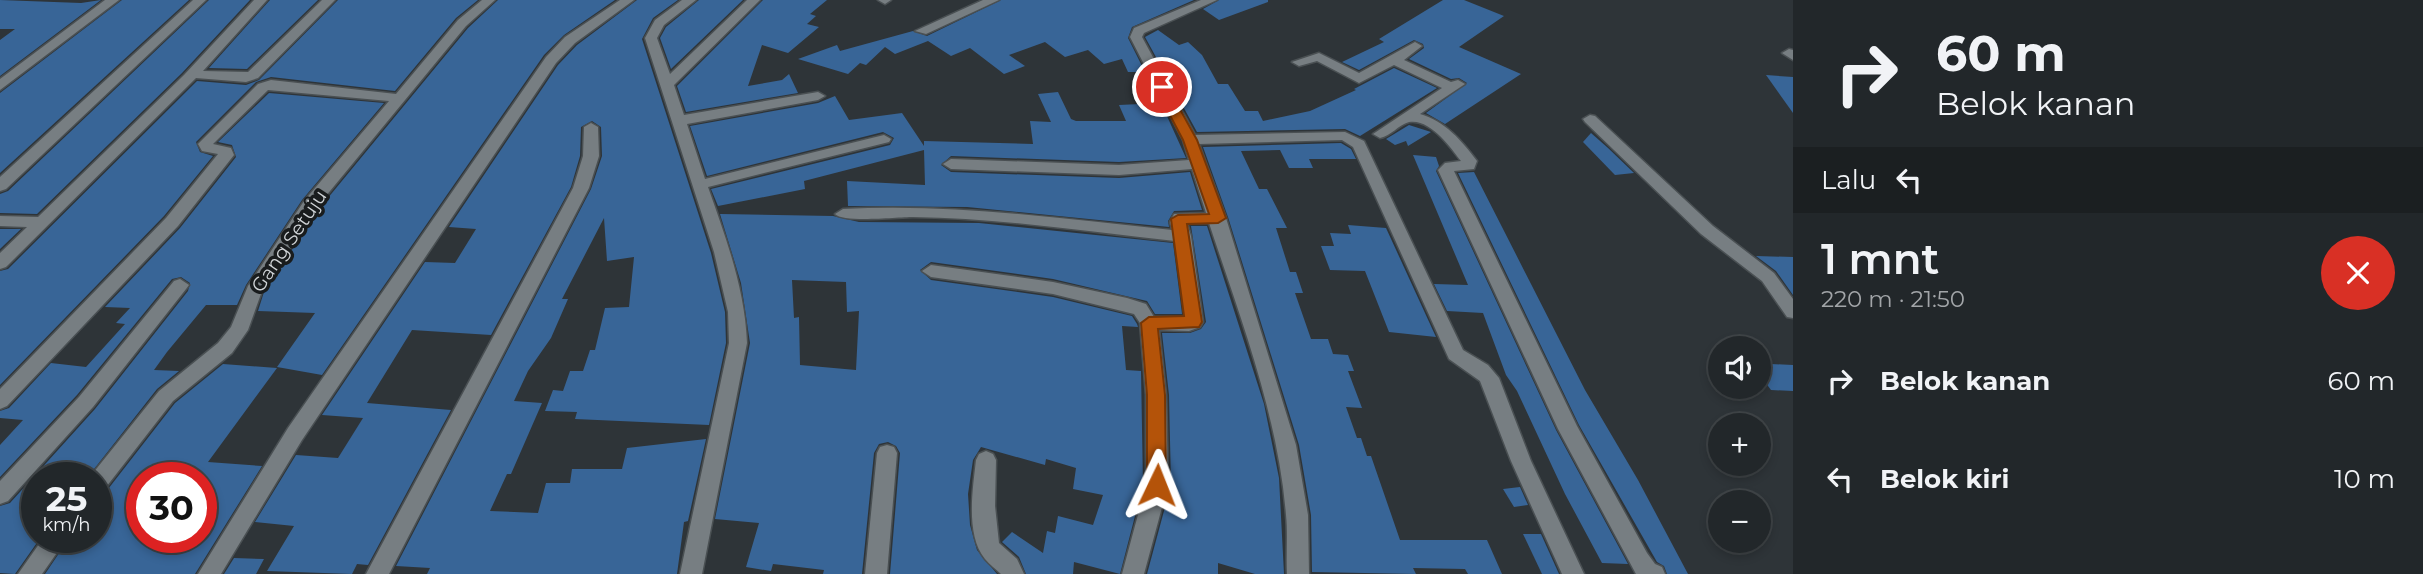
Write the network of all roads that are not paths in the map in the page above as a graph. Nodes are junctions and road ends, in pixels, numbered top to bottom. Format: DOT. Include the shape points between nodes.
graph roads {
  1 [pos="113,0"];
  2 [pos="200,0"];
  3 [pos="261,0"];
  4 [pos="329,0"];
  5 [pos="489,0"];
  6 [pos="628,0"];
  7 [pos="690,0"];
  8 [pos="731,0"];
  9 [pos="993,0"];
  10 [pos="1169,0"];
  11 [pos="1211,0"];
  12 [pos="751,2"];
  13 [pos="1186,11"];
  14 [pos="921,31"];
  15 [pos="1415,46"];
  16 [pos="1394,60"];
  17 [pos="1299,62"];
  18 [pos="192,74"];
  19 [pos="0,86"];
  20 [pos="665,86"];
  21 [pos="818,96"];
  22 [pos="398,98"];
  23 [pos="1412,118"];
  24 [pos="1590,119"];
  25 [pos="677,121"];
  26 [pos="591,127"];
  27 [pos="1380,134"];
  28 [pos="884,139"];
  29 [pos="1190,140"];
  30 [pos="951,164"];
  31 [pos="1199,164"];
  32 [pos="699,185"];
  33 [pos="0,186"];
  34 [pos="843,214"];
  35 [pos="1218,218"];
  36 [pos="0,221"];
  37 [pos="43,222"];
  38 [pos="1183,236"];
  39 [pos="0,264"];
  40 [pos="931,271"];
  41 [pos="180,285"];
  42 [pos="1793,312"];
  43 [pos="1149,323"];
  44 [pos="0,401"];
  45 [pos="887,453"];
  46 [pos="986,460"];
  47 [pos="112,464"];
  48 [pos="0,495"];
  49 [pos="45,553"];
  50 [pos="29,574"];
  51 [pos="209,574"];
  52 [pos="377,574"];
  53 [pos="691,574"];
  54 [pos="876,574"];
  55 [pos="1013,574"];
  56 [pos="1133,574"];
  57 [pos="1298,574"];
  58 [pos="1573,574"];
  59 [pos="1654,574"];
  1 -- 19 [label="street"];
  2 -- 33 [label="street"];
  3 -- 18 [label="street"];
  4 -- 18 [label="street" via="254,75"];
  5 -- 22 [label="street, Gang Setuju" via="462,23"];
  6 -- 51 [label="street" via="570,40 551,60 295,434"];
  7 -- 20 [label="street" via="652,33"];
  8 -- 12 [label="street"];
  9 -- 14 [label="street"];
  10 -- 13 [label="street"];
  11 -- 13 [label="street"];
  12 -- 20 [label="street"];
  13 -- 29 [label="street" via="1139,31 1136,37"];
  15 -- 16 [label="street"];
  16 -- 17 [label="street" via="1359,79 1320,57"];
  16 -- 23 [label="street" via="1457,85 1413,112"];
  18 -- 37 [label="street"];
  20 -- 25 [label="street"];
  21 -- 25 [label="street"];
  22 -- 44 [label="street" via="271,84 263,87 205,144 226,151 226,156 172,222"];
  22 -- 47 [label="street, Gang Setuju" via="310,205 254,290 239,330 225,348 152,412"];
  23 -- 27 [label="street"];
  23 -- 59 [label="street" via="1446,132 1469,161 1469,166 1446,170 1568,429 1639,560"];
  24 -- 42 [label="street" via="1707,230 1768,278"];
  25 -- 32 [label="street"];
  26 -- 52 [label="street" via="591,156 581,188"];
  28 -- 32 [label="street"];
  29 -- 31 [label="street"];
  29 -- 58 [label="street" via="1345,136 1359,144 1456,354 1481,367 1489,378"];
  30 -- 31 [label="street" via="1119,170"];
  31 -- 35 [label="street"];
  32 -- 53 [label="street" via="731,281 738,343"];
  34 -- 38 [label="street" via="936,212"];
  35 -- 38 [label="street" via="1180,218"];
  35 -- 57 [label="street" via="1286,445 1297,515"];
  36 -- 37 [label="street"];
  37 -- 39 [label="street"];
  38 -- 43 [label="street" via="1194,322"];
  40 -- 43 [label="street" via="1128,304 1140,309"];
  41 -- 48 [label="street" via="86,402"];
  43 -- 56 [label="street" via="1157,485"];
  45 -- 54 [label="street"];
  46 -- 55 [label="street" via="983,489 989,546 1012,567"];
  49 -- 50 [label="street"];
}
